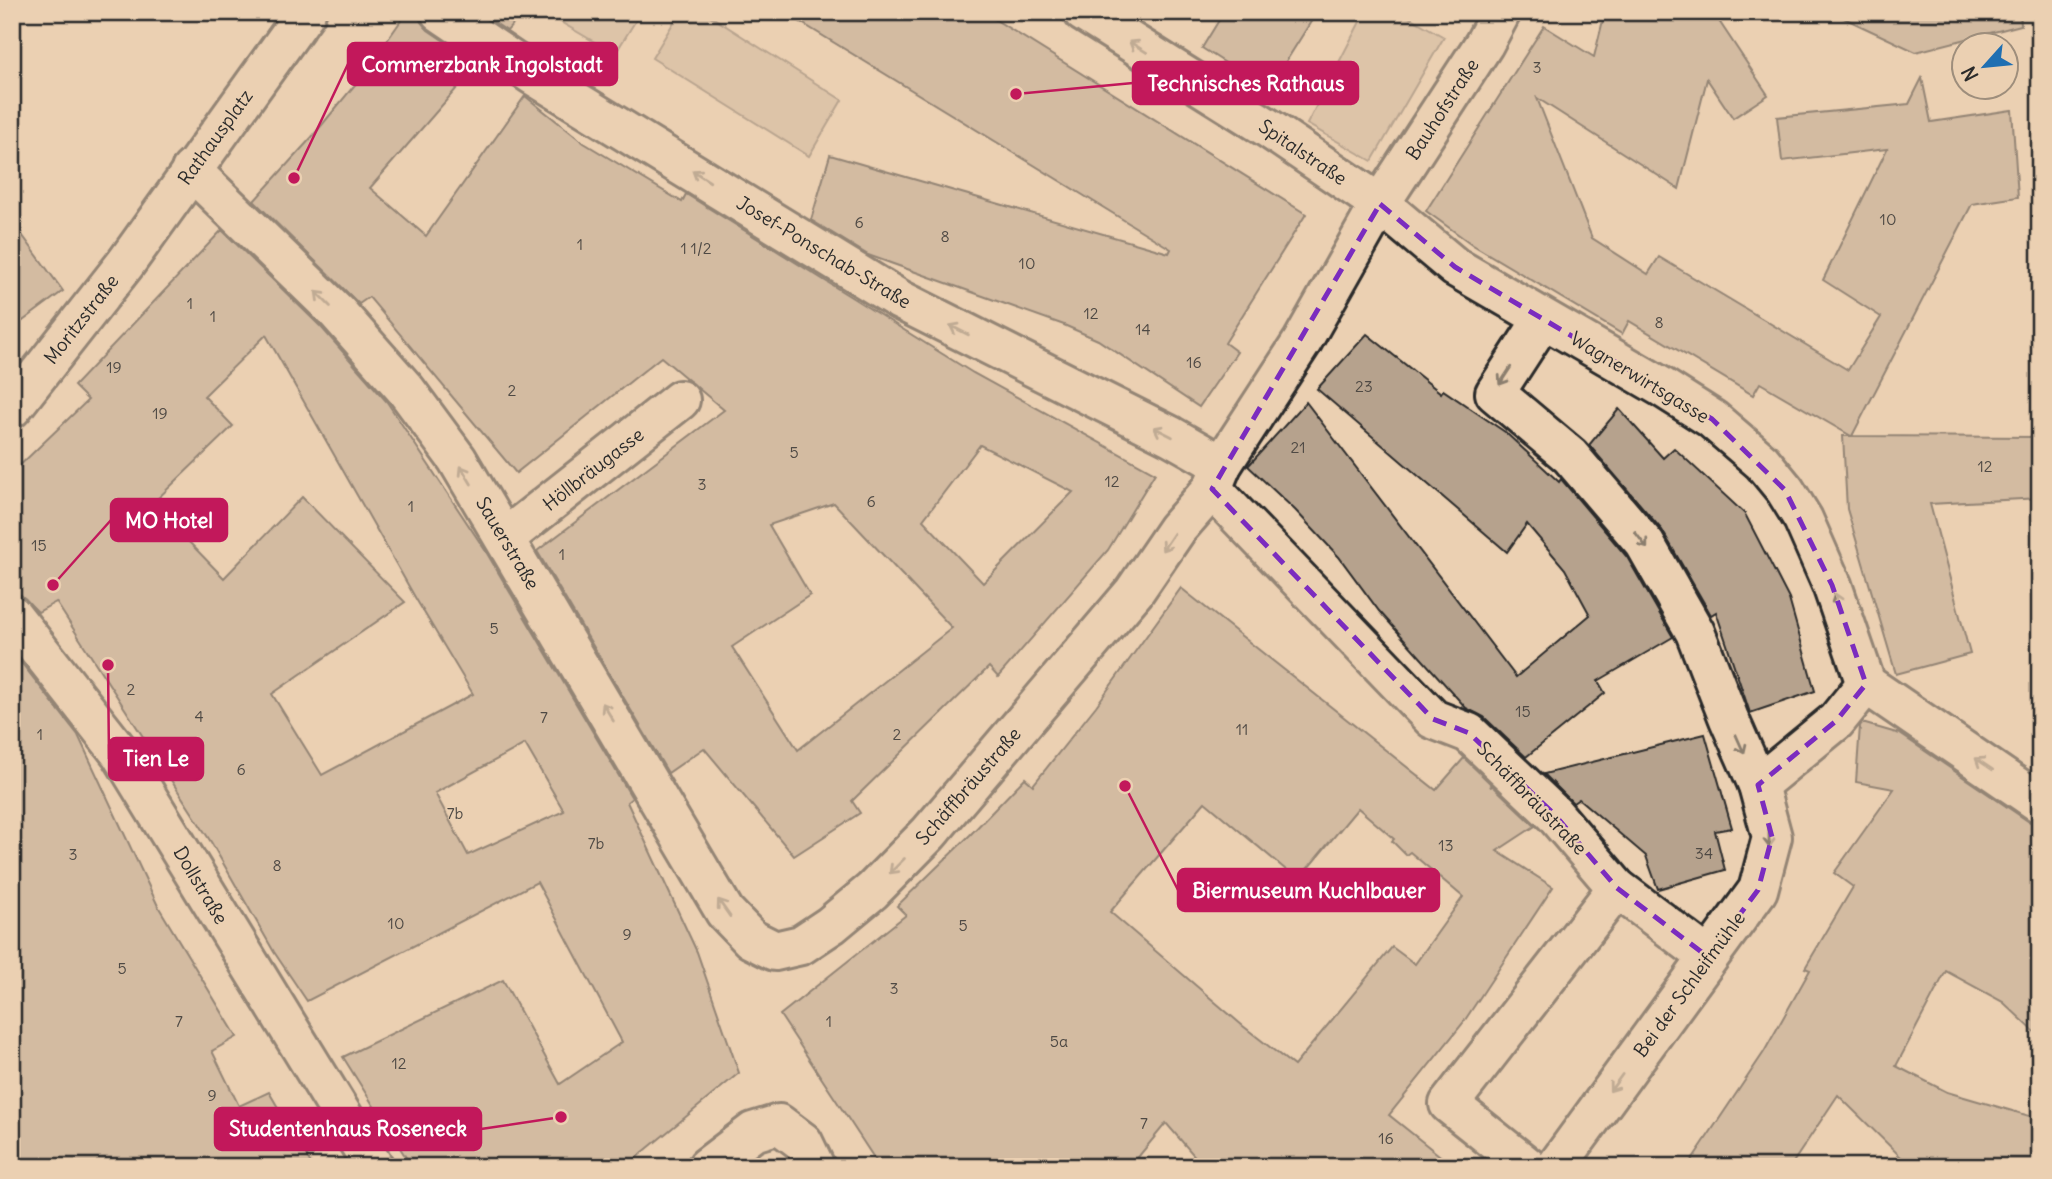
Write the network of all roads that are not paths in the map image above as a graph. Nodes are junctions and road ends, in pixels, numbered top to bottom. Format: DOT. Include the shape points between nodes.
graph roads {
  1 [pos="306,12"];
  2 [pos="440,12"];
  3 [pos="1083,12"];
  4 [pos="1501,12"];
  5 [pos="191,170"];
  6 [pos="1380,204"];
  7 [pos="125,263"];
  8 [pos="1542,319"];
  9 [pos="680,400"];
  10 [pos="12,408"];
  11 [pos="1217,477"];
  12 [pos="505,538"];
  13 [pos="12,615"];
  14 [pos="1866,684"];
  15 [pos="1758,785"];
  16 [pos="2040,803"];
  17 [pos="1617,888"];
  18 [pos="775,951"];
  19 [pos="1709,957"];
  20 [pos="374,1167"];
  21 [pos="707,1167"];
  22 [pos="815,1167"];
  23 [pos="1528,1167"];
  24 [pos="1556,1167"];
  1 -- 5 [label="street, Rathausplatz"];
  11 -- 2 [label="street, Josef-Ponschab-Straße, one-way" via="1171,436 900,300 533,75"];
  6 -- 3 [label="street, Spitalstraße, one-way"];
  4 -- 6 [label="street, Bauhofstraße"];
  5 -- 7 [label="street, Rathausplatz"];
  12 -- 5 [label="street, Sauerstraße, one-way" via="457,459 406,390 337,312"];
  6 -- 8 [label="street, Wagnerwirtsgasse" via="1455,267"];
  6 -- 11 [label="street, Schäffbräustraße" via="1302,342"];
  7 -- 10 [label="street, Moritzstraße"];
  14 -- 8 [label="street, Wagnerwirtsgasse, one-way" via="1832,584 1803,519 1762,462 1712,419"];
  8 -- 15 [label="street, Bei der Schleifmühle, one-way" via="1495,393 1570,456 1645,544 1695,632"];
  9 -- 12 [label="street, Höllbräugasse"];
  11 -- 17 [label="street, Schäffbräustraße" via="1405,693 1433,719 1469,733 1554,814"];
  11 -- 18 [label="street, Schäffbräustraße, one-way" via="1134,592 929,833 831,925 801,945"];
  18 -- 12 [label="street, Sauerstraße, one-way" via="751,939 725,912"];
  13 -- 20 [label="street, Dollstraße" via="121,754"];
  14 -- 15 [label="street" via="1836,721"];
  16 -- 14 [label="street, one-way"];
  15 -- 19 [label="street, Bei der Schleifmühle, one-way" via="1772,837 1758,890"];
  17 -- 19 [label="street, Schäffbräustraße"];
  17 -- 23 [label="street" via="1448,1104"];
  19 -- 24 [label="street, Bei der Schleifmühle, one-way"];
  21 -- 22 [label="street" via="753,1132 779,1124 803,1142"];
}
